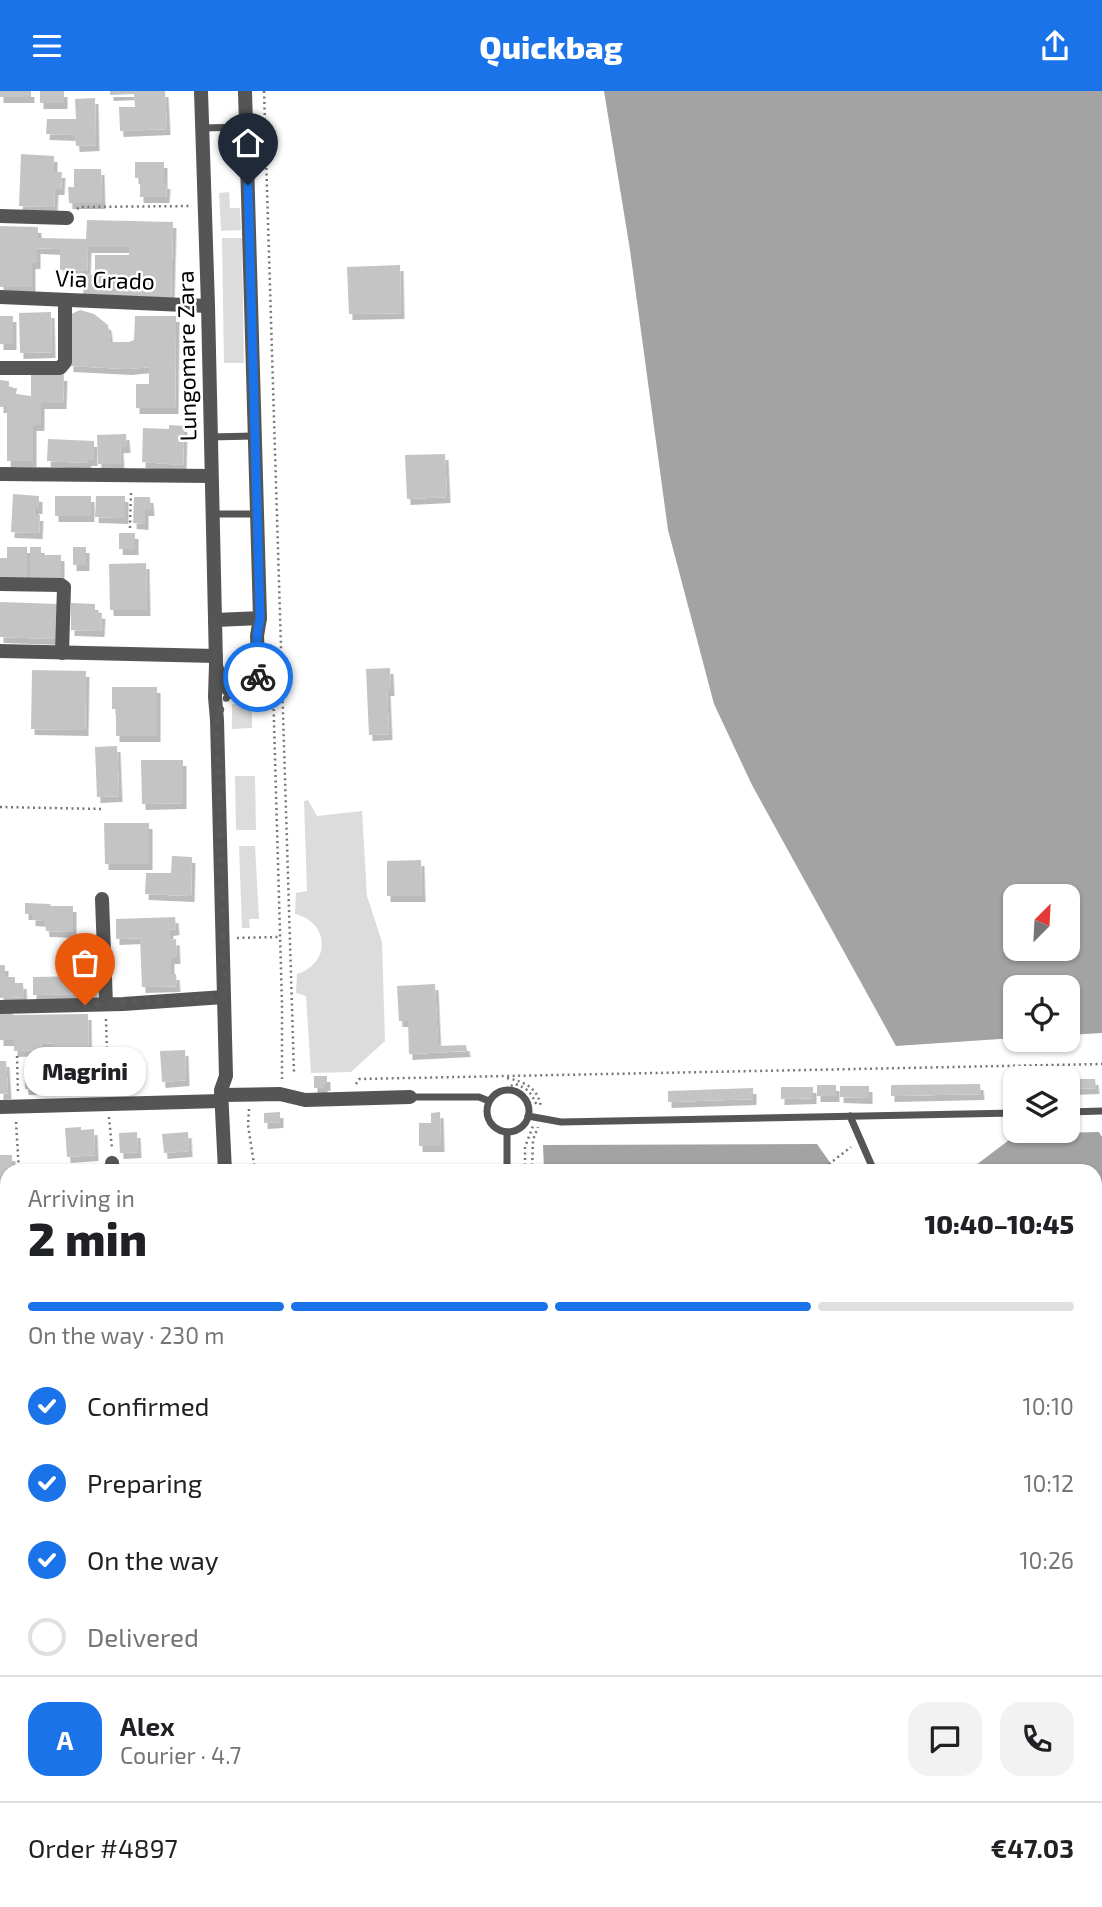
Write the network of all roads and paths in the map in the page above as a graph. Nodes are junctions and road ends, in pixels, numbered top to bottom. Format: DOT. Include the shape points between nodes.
graph roads {
  1 [pos="201,91"];
  2 [pos="245,91"];
  3 [pos="264,91"];
  4 [pos="246,127"];
  5 [pos="201,128"];
  6 [pos="205,205"];
  7 [pos="0,216"];
  8 [pos="66,218"];
  9 [pos="0,297"];
  10 [pos="65,300"];
  11 [pos="208,306"];
  12 [pos="0,368"];
  13 [pos="254,436"];
  14 [pos="210,437"];
  15 [pos="0,474"];
  16 [pos="131,476"];
  17 [pos="211,476"];
  18 [pos="213,514"];
  19 [pos="256,514"];
  20 [pos="130,527"];
  21 [pos="0,584"];
  22 [pos="260,618"];
  23 [pos="215,620"];
  24 [pos="0,651"];
  25 [pos="62,653"];
  26 [pos="216,660"];
  27 [pos="231,692"];
  28 [pos="217,720"];
  29 [pos="0,807"];
  30 [pos="102,809"];
  31 [pos="102,899"];
  32 [pos="222,938"];
  33 [pos="225,997"];
  34 [pos="106,1005"];
  35 [pos="0,1007"];
  36 [pos="17,1056"];
  37 [pos="1102,1064"];
  38 [pos="294,1073"];
  39 [pos="356,1084"];
  40 [pos="515,1084"];
  41 [pos="279,1088"];
  42 [pos="501,1091"];
  43 [pos="410,1097"];
  44 [pos="221,1098"];
  45 [pos="17,1101"];
  46 [pos="489,1101"];
  47 [pos="108,1104"];
  48 [pos="0,1107"];
  49 [pos="250,1107"];
  50 [pos="1102,1111"];
  51 [pos="1080,1112"];
  52 [pos="1003,1113"];
  53 [pos="850,1116"];
  54 [pos="528,1117"];
  55 [pos="507,1132"];
  56 [pos="861,1140"];
  57 [pos="19,1164"];
  58 [pos="113,1164"];
  59 [pos="225,1164"];
  60 [pos="253,1164"];
  61 [pos="507,1164"];
  62 [pos="829,1164"];
  63 [pos="871,1164"];
  1 -- 5 [label="street, Lungomare Zara"];
  2 -- 4 [label="street"];
  3 -- 38 [label="path"];
  4 -- 5 [label="lane"];
  4 -- 13 [label="street"];
  5 -- 6 [label="street, Lungomare Zara"];
  6 -- 8 [label="path" via="80,207"];
  6 -- 11 [label="street, Lungomare Zara"];
  7 -- 8 [label="street"];
  9 -- 10 [label="street, Via Grado"];
  10 -- 11 [label="street, Via Grado"];
  10 -- 12 [label="street" via="65,362 60,368"];
  11 -- 14 [label="street, Lungomare Zara"];
  13 -- 14 [label="lane"];
  13 -- 19 [label="street"];
  14 -- 17 [label="street, Lungomare Zara"];
  15 -- 16 [label="street"];
  16 -- 17 [label="street"];
  16 -- 20 [label="path"];
  17 -- 18 [label="street, Lungomare Zara"];
  18 -- 19 [label="lane"];
  18 -- 23 [label="street, Lungomare Zara"];
  19 -- 22 [label="street"];
  21 -- 25 [label="street" via="64,587"];
  22 -- 23 [label="street"];
  22 -- 27 [label="street" via="258,681 248,693"];
  23 -- 26 [label="street, Lungomare Zara"];
  24 -- 25 [label="street"];
  25 -- 26 [label="street"];
  26 -- 27 [label="street, Lungomare Zara" via="218,679"];
  26 -- 28 [label="street, Lungomare Zara"];
  27 -- 28 [label="street, Lungomare Zara"];
  28 -- 32 [label="street, Lungomare Zara"];
  29 -- 30 [label="path"];
  31 -- 34 [label="street"];
  32 -- 33 [label="street, Lungomare Zara"];
  32 -- 41 [label="path" via="279,937"];
  33 -- 34 [label="street"];
  33 -- 44 [label="street, Lungomare Zara" via="226,1076"];
  34 -- 35 [label="street"];
  34 -- 47 [label="path"];
  36 -- 45 [label="path"];
  37 -- 39 [label="path" via="359,1079"];
  40 -- 42 [label="path"];
  41 -- 43 [label="street" via="305,1100"];
  41 -- 44 [label="street"];
  42 -- 46 [label="lane"];
  42 -- 54 [label="lane" via="520,1094 528,1105"];
  43 -- 46 [label="lane"];
  44 -- 47 [label="street"];
  44 -- 59 [label="street, Lungomare Zara"];
  45 -- 47 [label="street"];
  45 -- 48 [label="street"];
  45 -- 57 [label="path"];
  46 -- 55 [label="lane" via="490,1123"];
  47 -- 58 [label="path"];
  49 -- 60 [label="path"];
  50 -- 51 [label="lane"];
  52 -- 53 [label="lane"];
  53 -- 54 [label="lane" via="561,1122"];
  53 -- 56 [label="lane"];
  54 -- 55 [label="lane" via="520,1129"];
  55 -- 61 [label="lane"];
  56 -- 62 [label="path"];
  56 -- 63 [label="lane"];
}
